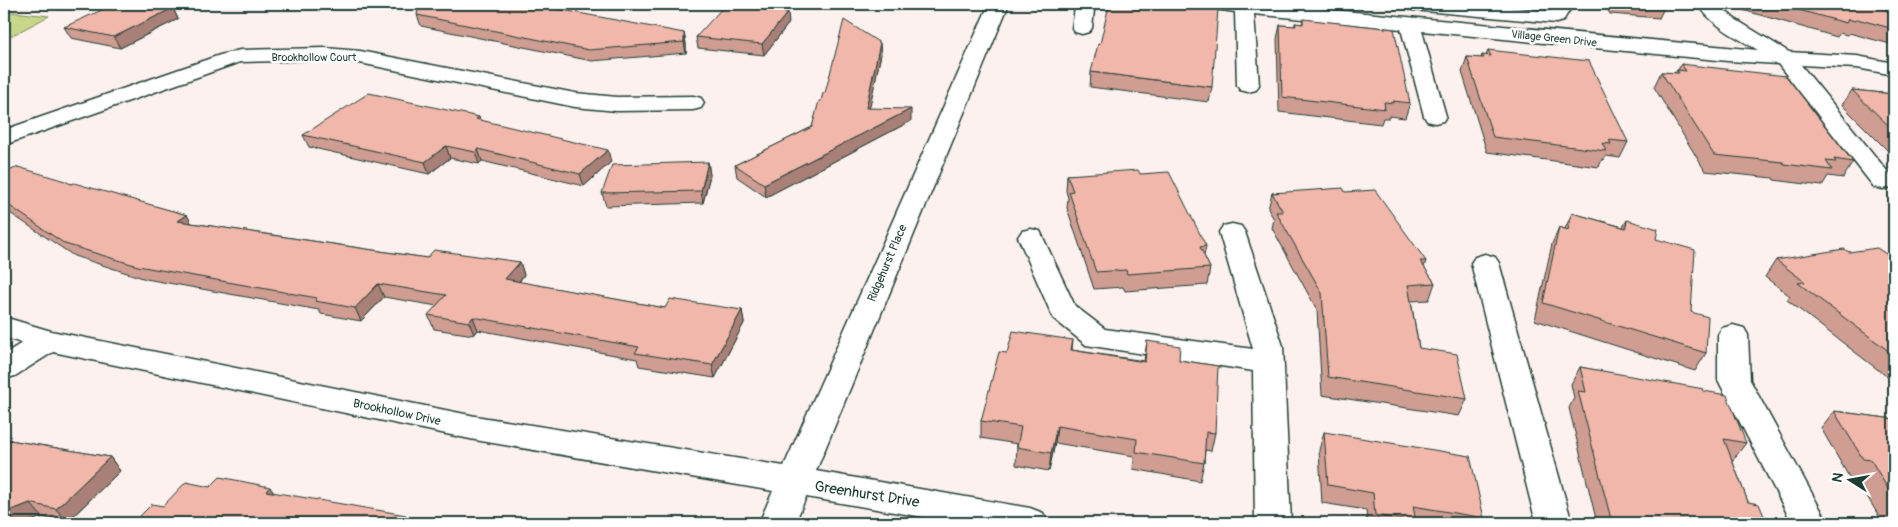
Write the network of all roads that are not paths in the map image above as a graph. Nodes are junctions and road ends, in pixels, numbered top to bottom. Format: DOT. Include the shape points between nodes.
graph roads {
  1 [pos="999,4"];
  2 [pos="1091,4"];
  3 [pos="1214,4"];
  4 [pos="1561,4"];
  5 [pos="1708,4"];
  6 [pos="1244,7"];
  7 [pos="1411,14"];
  8 [pos="1082,28"];
  9 [pos="1784,58"];
  10 [pos="1894,68"];
  11 [pos="1248,85"];
  12 [pos="693,103"];
  13 [pos="1435,116"];
  14 [pos="4,138"];
  15 [pos="1882,182"];
  16 [pos="1232,232"];
  17 [pos="1031,237"];
  18 [pos="1485,264"];
  19 [pos="4,327"];
  20 [pos="1733,335"];
  21 [pos="49,341"];
  22 [pos="1269,362"];
  23 [pos="4,368"];
  24 [pos="793,482"];
  25 [pos="777,523"];
  26 [pos="1030,523"];
  27 [pos="1273,523"];
  28 [pos="1554,523"];
  29 [pos="1810,523"];
  1 -- 24 [label="street, Ridgehurst Place"];
  2 -- 8 [label="street" via="1086,8"];
  3 -- 6 [label="street, Village Green Drive"];
  4 -- 7 [label="street" via="1556,16"];
  5 -- 9 [label="street" via="1728,23"];
  6 -- 7 [label="street, Village Green Drive"];
  6 -- 11 [label="street"];
  7 -- 9 [label="street, Village Green Drive" via="1728,55"];
  7 -- 13 [label="street"];
  9 -- 10 [label="street, Village Green Drive" via="1857,62"];
  9 -- 15 [label="street"];
  12 -- 14 [label="street, Brookhollow Court" via="617,104 575,100 360,57 325,54 240,56"];
  16 -- 22 [label="street" via="1268,346"];
  17 -- 22 [label="street" via="1063,311 1097,338"];
  18 -- 28 [label="street" via="1502,318"];
  19 -- 21 [label="street, Brookhollow Drive"];
  20 -- 29 [label="street" via="1734,380"];
  21 -- 23 [label="street"];
  21 -- 24 [label="street, Brookhollow Drive" via="475,428"];
  22 -- 27 [label="street"];
  24 -- 25 [label="street, Ridgehurst Place"];
  24 -- 26 [label="street, Greenhurst Drive"];
}
